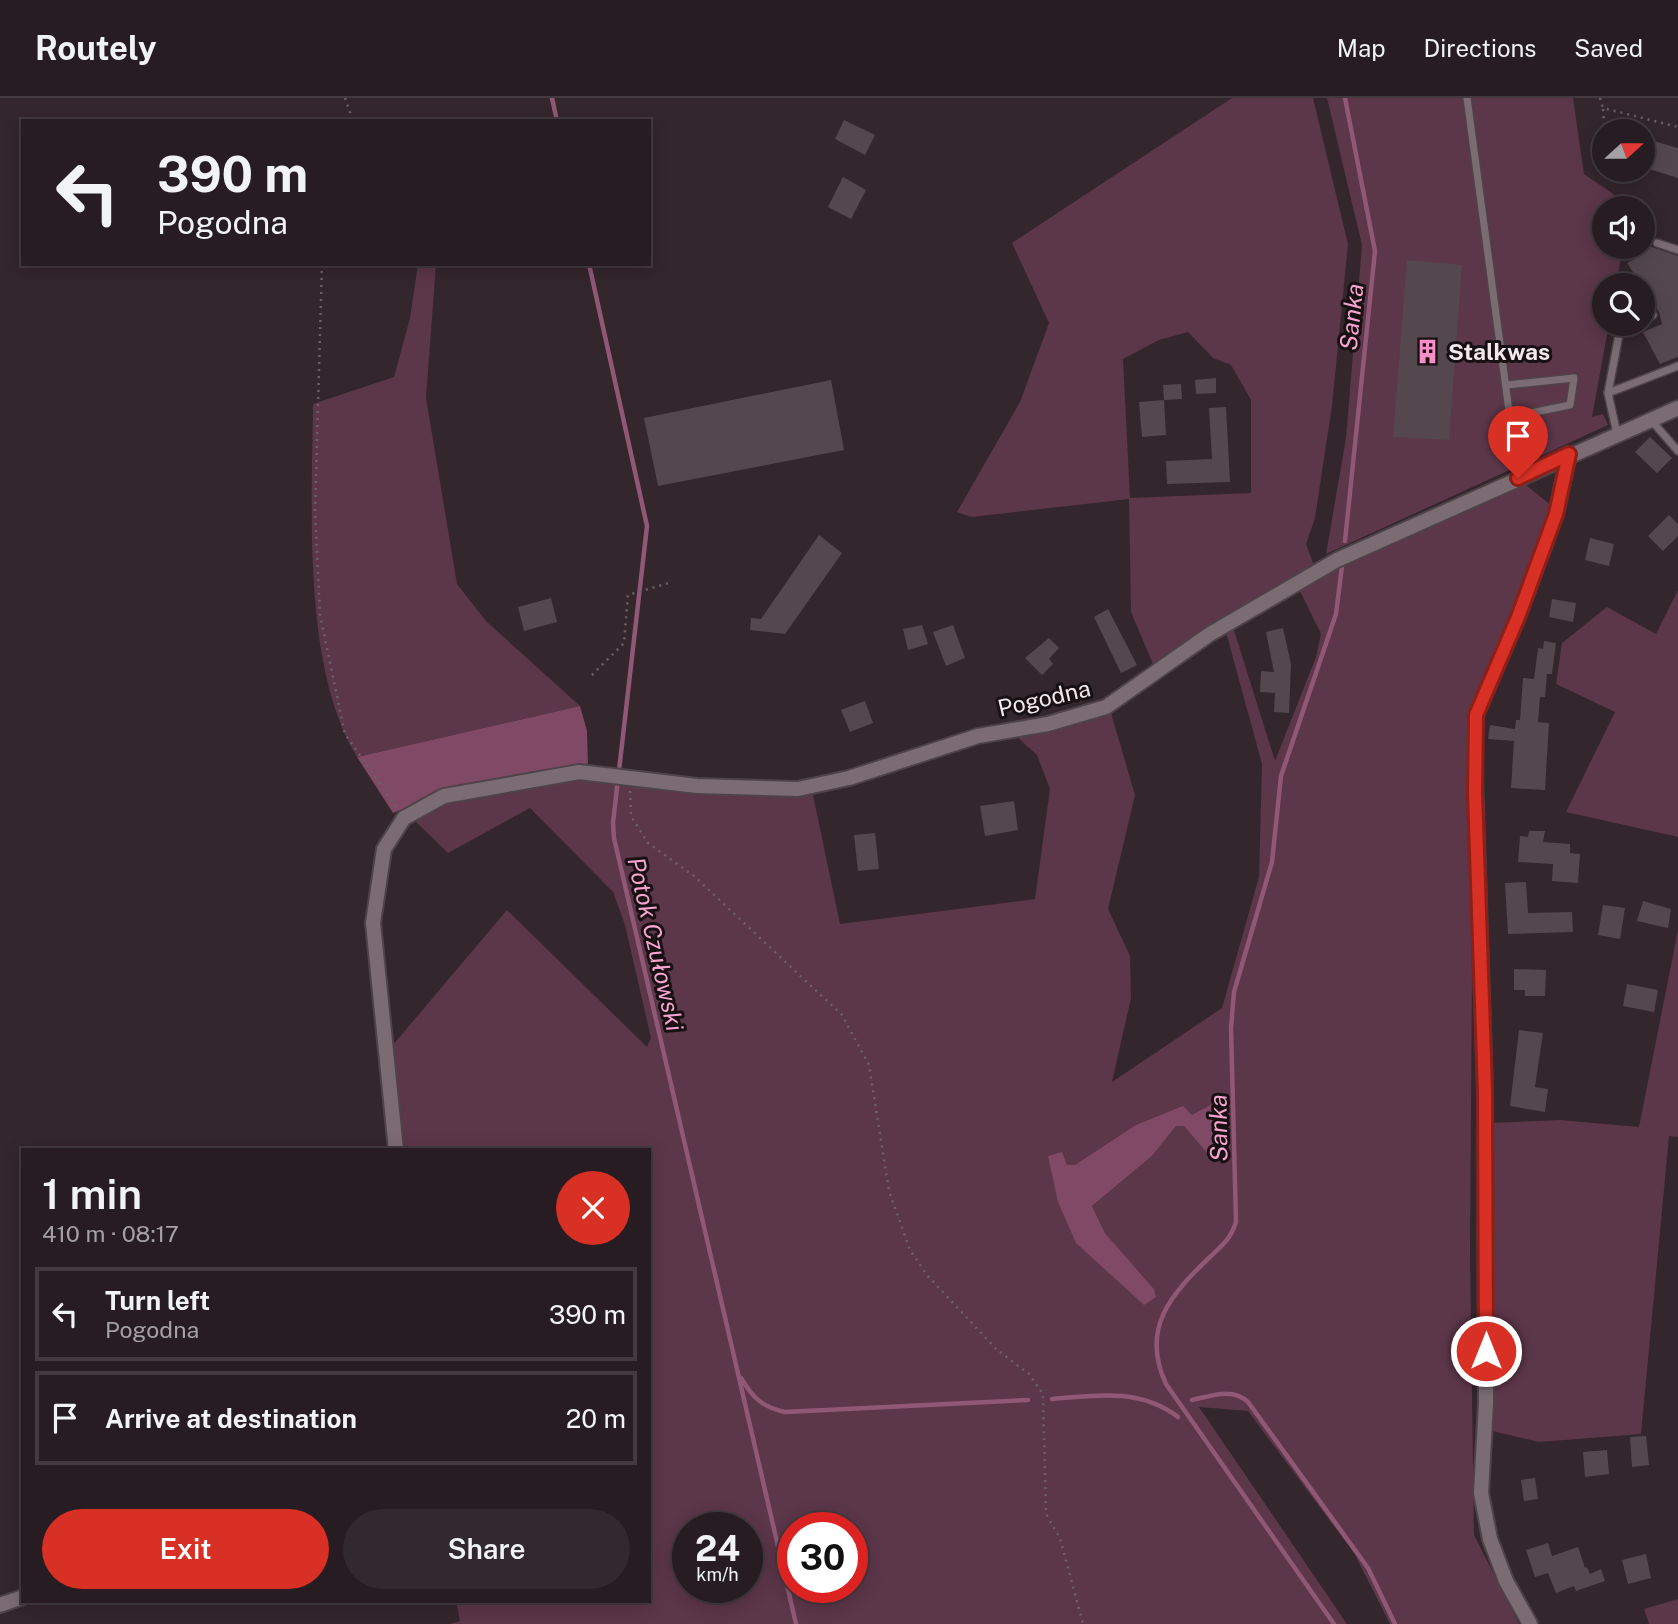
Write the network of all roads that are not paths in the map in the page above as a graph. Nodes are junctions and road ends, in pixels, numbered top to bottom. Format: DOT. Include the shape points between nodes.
graph roads {
  1 [pos="1467,98"];
  2 [pos="1657,243"];
  3 [pos="1678,250"];
  4 [pos="1618,336"];
  5 [pos="1678,366"];
  6 [pos="1506,385"];
  7 [pos="1608,393"];
  8 [pos="1678,408"];
  9 [pos="1510,417"];
  10 [pos="1651,419"];
  11 [pos="1617,434"];
  12 [pos="1678,451"];
  13 [pos="1569,454"];
  14 [pos="1518,478"];
  15 [pos="396,1148"];
  16 [pos="21,1598"];
  17 [pos="0,1605"];
  18 [pos="1530,1624"];
  1 -- 6 [label="lane"];
  2 -- 3 [label="lane"];
  4 -- 7 [label="lane"];
  5 -- 7 [label="lane"];
  6 -- 9 [label="lane"];
  6 -- 9 [label="lane" via="1574,378 1570,405"];
  7 -- 11 [label="lane"];
  8 -- 10 [label="street, Pogodna"];
  9 -- 14 [label="lane"];
  10 -- 11 [label="street, Pogodna"];
  10 -- 12 [label="lane"];
  11 -- 13 [label="street, Pogodna"];
  13 -- 14 [label="street, Pogodna"];
  13 -- 18 [label="street" via="1556,514 1476,715 1474,747 1485,1105 1486,1403 1481,1493 1490,1539"];
  14 -- 15 [label="street, Pogodna" via="1337,560 1210,634 1106,707 1048,724 978,736 849,778 798,789 697,786 579,772 444,796 404,818 384,849 373,923"];
  16 -- 17 [label="street"];
}
